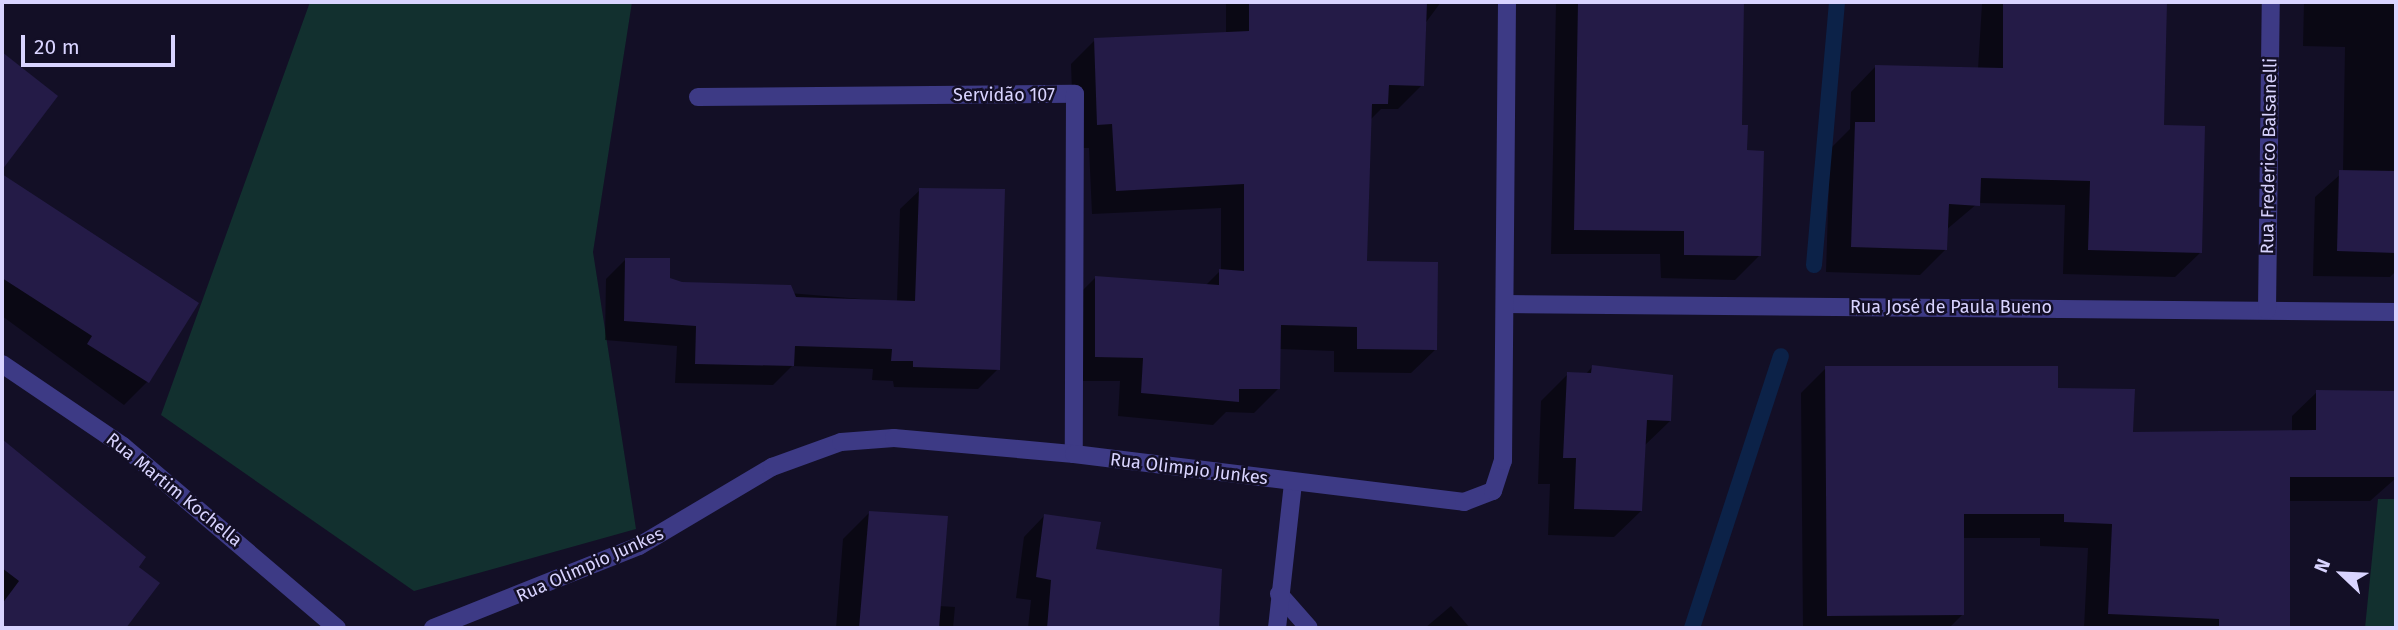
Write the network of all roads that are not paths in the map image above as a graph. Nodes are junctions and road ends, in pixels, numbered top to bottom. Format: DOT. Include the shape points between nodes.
graph roads {
  1 [pos="1507,2"];
  2 [pos="2271,2"];
  3 [pos="698,97"];
  4 [pos="1506,304"];
  5 [pos="2267,310"];
  6 [pos="2396,312"];
  7 [pos="2,364"];
  8 [pos="1074,454"];
  9 [pos="1293,482"];
  10 [pos="1279,594"];
  11 [pos="337,628"];
  12 [pos="433,628"];
  13 [pos="1277,628"];
  14 [pos="1309,628"];
  1 -- 4 [label="street, Rua Olimpio Junkes"];
  2 -- 5 [label="street, Rua Frederico Balsanelli"];
  3 -- 8 [label="street, Servidão 107" via="1075,94"];
  4 -- 5 [label="street, Rua José de Paula Bueno"];
  4 -- 9 [label="street, Rua Olimpio Junkes" via="1503,461 1493,491 1464,502"];
  5 -- 6 [label="street, Rua José de Paula Bueno"];
  7 -- 11 [label="street, Rua Martim Kochella" via="124,446"];
  8 -- 9 [label="street, Rua Olimpio Junkes"];
  8 -- 12 [label="street, Rua Olimpio Junkes" via="894,438 841,442 772,467 639,547"];
  9 -- 10 [label="street"];
  10 -- 13 [label="street"];
  10 -- 14 [label="street"];
}
